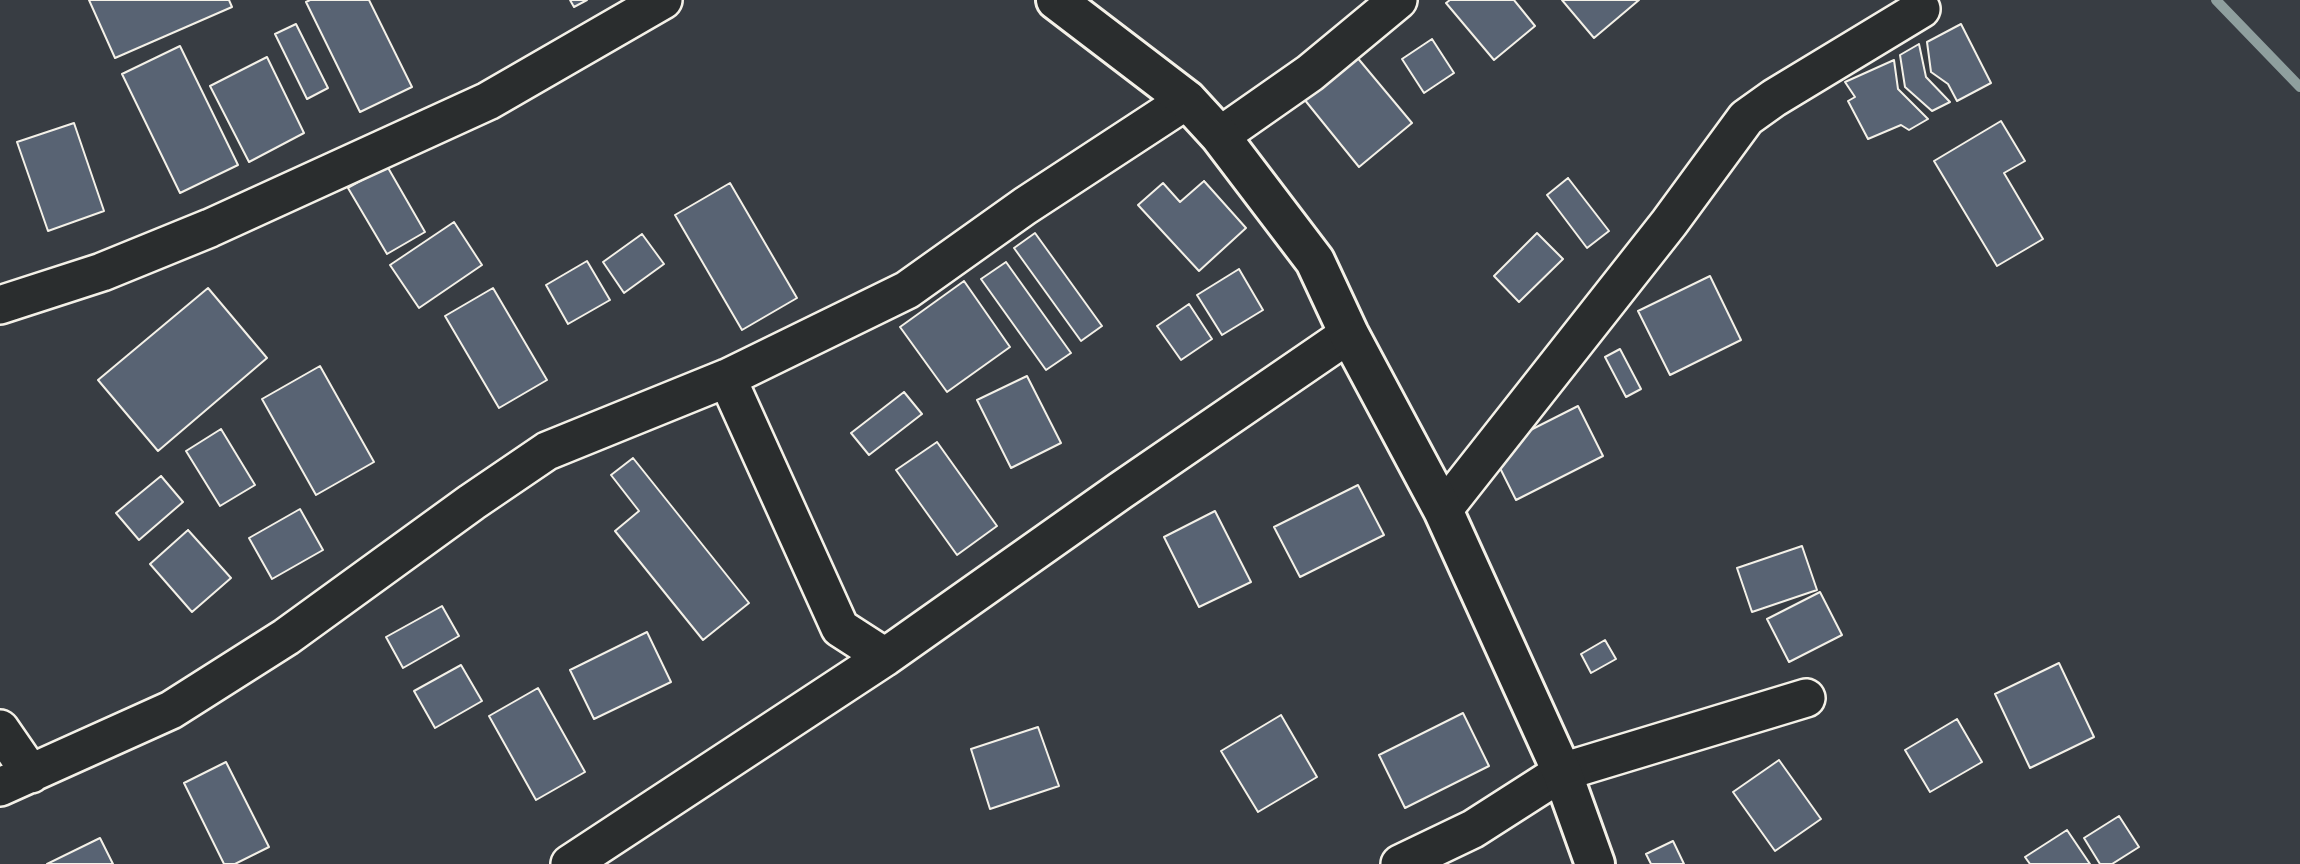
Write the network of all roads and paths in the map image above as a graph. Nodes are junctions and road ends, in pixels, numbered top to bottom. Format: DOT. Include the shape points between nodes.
graph roads {
  1 [pos="663,0"];
  2 [pos="1056,0"];
  3 [pos="1398,0"];
  4 [pos="1921,9"];
  5 [pos="1187,100"];
  6 [pos="1220,136"];
  7 [pos="0,305"];
  8 [pos="1349,334"];
  9 [pos="727,378"];
  10 [pos="1443,510"];
  11 [pos="885,657"];
  12 [pos="1806,698"];
  13 [pos="0,729"];
  14 [pos="1562,772"];
  15 [pos="16,781"];
  16 [pos="570,864"];
  17 [pos="1400,864"];
  18 [pos="1595,864"];
  1 -- 7 [label="street" via="488,101 210,228 102,272"];
  2 -- 5 [label="street"];
  3 -- 6 [label="street" via="1310,74"];
  4 -- 10 [label="street" via="1746,118"];
  5 -- 6 [label="street"];
  5 -- 9 [label="street" via="907,290"];
  6 -- 8 [label="street" via="1315,261"];
  8 -- 10 [label="street"];
  8 -- 11 [label="street"];
  9 -- 11 [label="street" via="839,628"];
  9 -- 15 [label="street" via="547,451 286,637 171,710"];
  10 -- 14 [label="street"];
  11 -- 16 [label="street"];
  12 -- 14 [label="street"];
  13 -- 15 [label="street"];
  14 -- 17 [label="street" via="1473,829"];
  14 -- 18 [label="street"];
}
